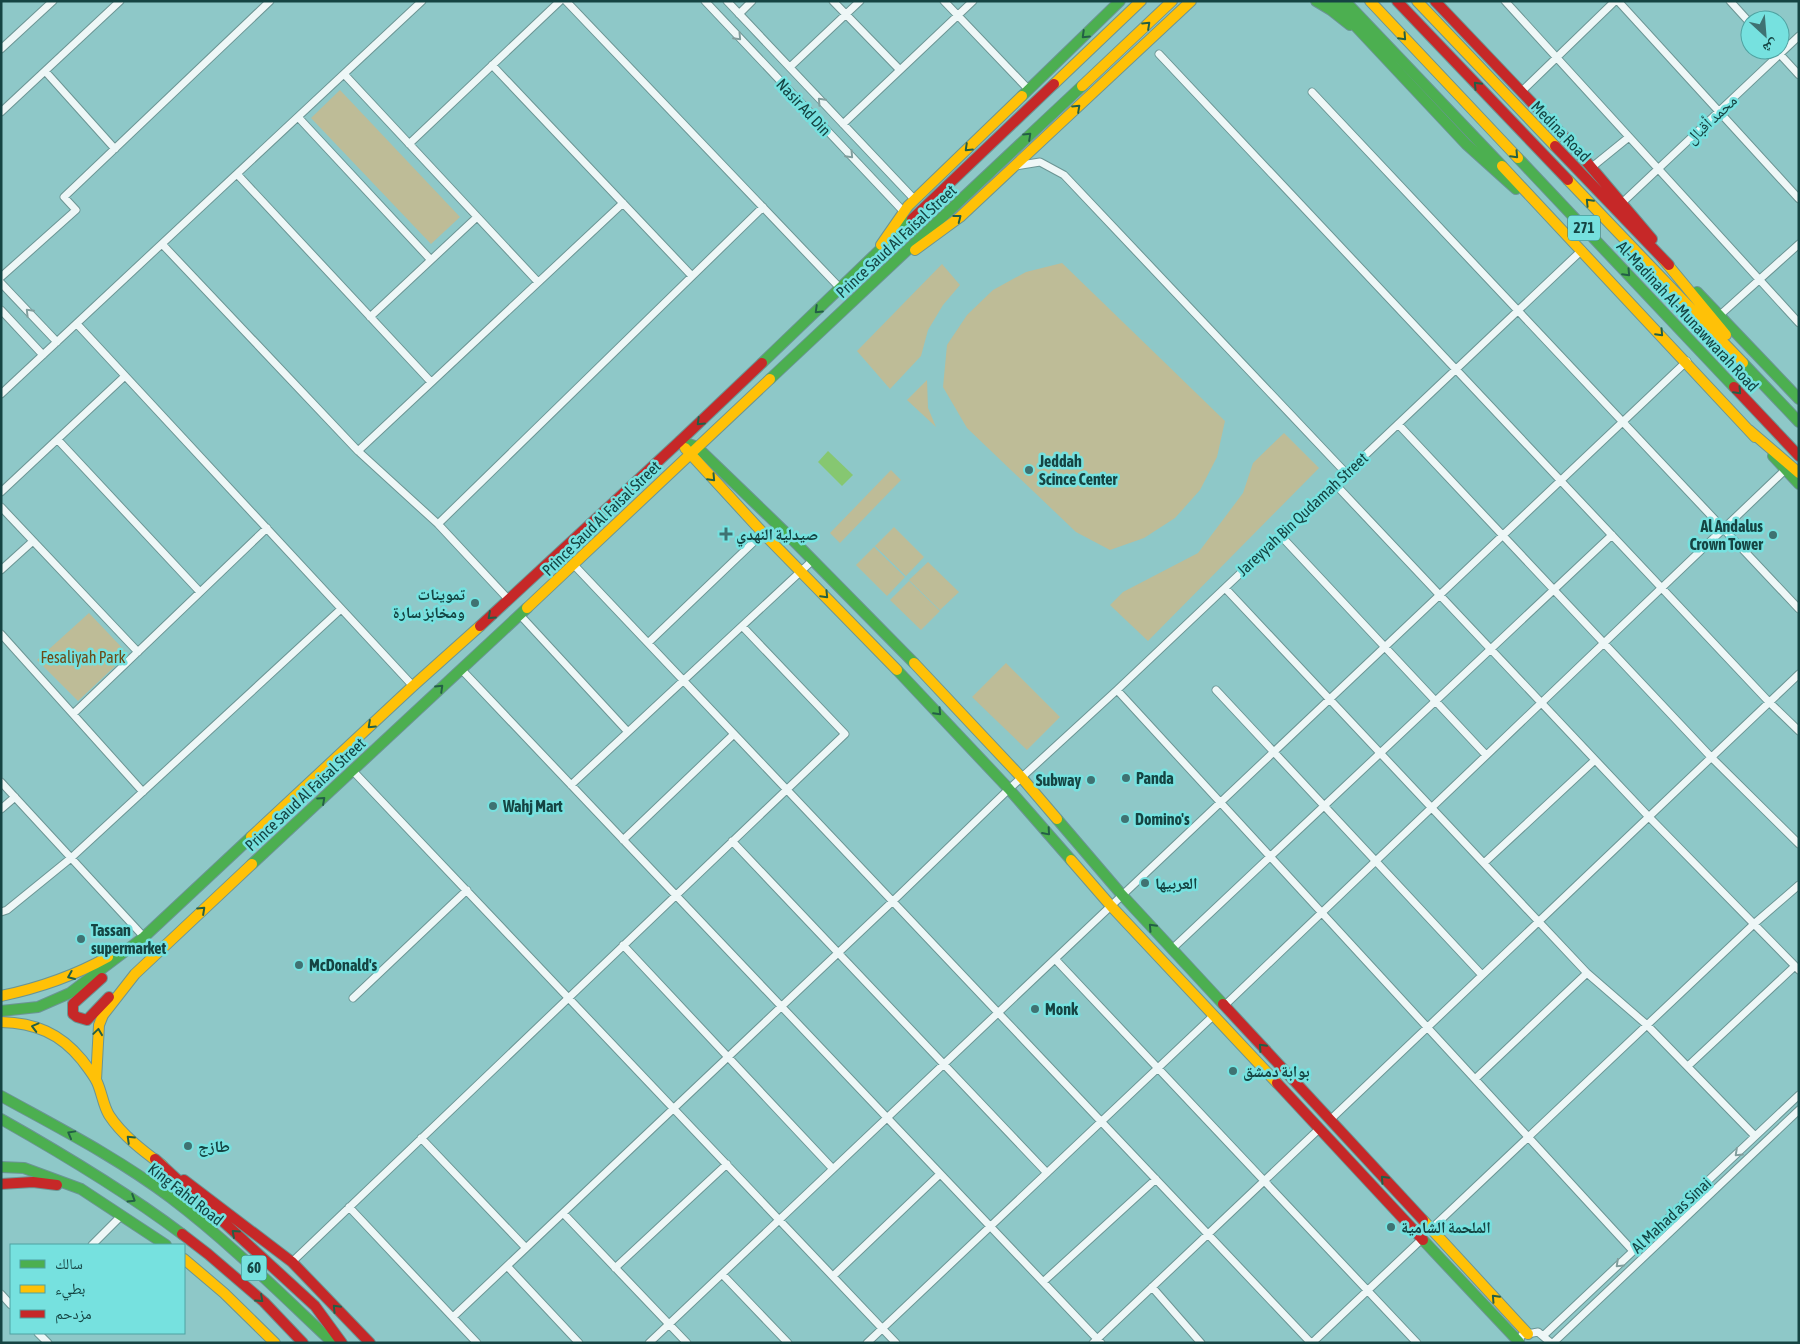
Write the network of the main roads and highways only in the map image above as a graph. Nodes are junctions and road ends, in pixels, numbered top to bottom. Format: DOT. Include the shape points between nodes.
graph roads {
  1 [pos="1120,1"];
  2 [pos="1141,1"];
  3 [pos="1172,1"];
  4 [pos="1191,1"];
  5 [pos="1316,1"];
  6 [pos="1332,1"];
  7 [pos="1345,1"];
  8 [pos="1370,1"];
  9 [pos="1397,1"];
  10 [pos="1417,1"];
  11 [pos="1435,1"];
  12 [pos="1366,38"];
  13 [pos="1582,250"];
  14 [pos="872,258"];
  15 [pos="1663,260"];
  16 [pos="890,268"];
  17 [pos="1684,280"];
  18 [pos="1799,400"];
  19 [pos="1799,422"];
  20 [pos="1749,430"];
  21 [pos="680,441"];
  22 [pos="693,451"];
  23 [pos="1799,456"];
  24 [pos="1799,473"];
  25 [pos="1799,484"];
  26 [pos="889,637"];
  27 [pos="878,650"];
  28 [pos="144,937"];
  29 [pos="135,974"];
  30 [pos="1,996"];
  31 [pos="1,1011"];
  32 [pos="1,1022"];
  33 [pos="96,1080"];
  34 [pos="1,1096"];
  35 [pos="1,1119"];
  36 [pos="155,1160"];
  37 [pos="1,1167"];
  38 [pos="1,1184"];
  39 [pos="81,1189"];
  40 [pos="165,1244"];
  41 [pos="185,1260"];
  42 [pos="1528,1334"];
  43 [pos="1519,1342"];
  44 [pos="275,1343"];
  45 [pos="303,1343"];
  46 [pos="333,1343"];
  47 [pos="342,1343"];
  48 [pos="370,1343"];
  1 -- 14 [label="main road, one-way" via="915,200"];
  2 -- 14 [label="main road, Prince Saud Al Faisal Street"];
  16 -- 3 [label="main road, Prince Saud Al Faisal Street, one-way"];
  16 -- 4 [label="main road, one-way" via="960,217"];
  5 -- 12 [label="main road"];
  6 -- 12 [label="main road"];
  7 -- 13 [label="main road"];
  8 -- 23 [label="main road, Al-Madinah Al-Munawwarah Road / 271, one-way"];
  19 -- 9 [label="main road, Al-Madinah Al-Munawwarah Road / 271, one-way"];
  10 -- 15 [label="main road, Medina Road"];
  11 -- 17 [label="main road, Medina Road" via="1592,167"];
  12 -- 13 [label="main road" via="1466,144"];
  13 -- 20 [label="main road, one-way"];
  14 -- 21 [label="main road, Prince Saud Al Faisal Street, one-way"];
  15 -- 17 [label="main road, Medina Road"];
  15 -- 19 [label="main road"];
  16 -- 22 [label="main road, Prince Saud Al Faisal Street"];
  17 -- 18 [label="main road, Medina Road"];
  20 -- 24 [label="main road"];
  20 -- 25 [label="main road"];
  21 -- 22 [label="main road"];
  21 -- 28 [label="main road, Prince Saud Al Faisal Street, one-way"];
  22 -- 26 [label="main road" via="813,560"];
  22 -- 27 [label="main road, one-way" via="762,533"];
  29 -- 22 [label="main road, Prince Saud Al Faisal Street, one-way"];
  26 -- 27 [label="main road"];
  42 -- 26 [label="main road, one-way" via="1122,895 1022,778"];
  27 -- 43 [label="main road, one-way" via="1009,789 1111,906"];
  28 -- 29 [label="main road" via="73,1004 71,1008 75,1017 87,1020"];
  28 -- 30 [label="main road, one-way" via="87,970 38,988"];
  28 -- 31 [label="main road, Prince Saud Al Faisal Street" via="70,993 38,1007"];
  33 -- 29 [label="main road, Prince Saud Al Faisal Street, one-way" via="99,1025"];
  33 -- 32 [label="main road, one-way" via="76,1052 61,1038 39,1026"];
  36 -- 33 [label="main road, one-way" via="128,1138 108,1113"];
  46 -- 34 [label="main road, King Fahd Road / 60, one-way" via="262,1275 170,1198 103,1152"];
  35 -- 45 [label="main road, King Fahd Road / 60, one-way" via="154,1213 257,1296"];
  47 -- 36 [label="main road, one-way" via="315,1306"];
  48 -- 36 [label="main road, one-way" via="292,1262"];
  37 -- 39 [label="main road" via="24,1168"];
  38 -- 39 [label="main road" via="33,1182"];
  39 -- 40 [label="main road"];
  41 -- 44 [label="main road"];
}
